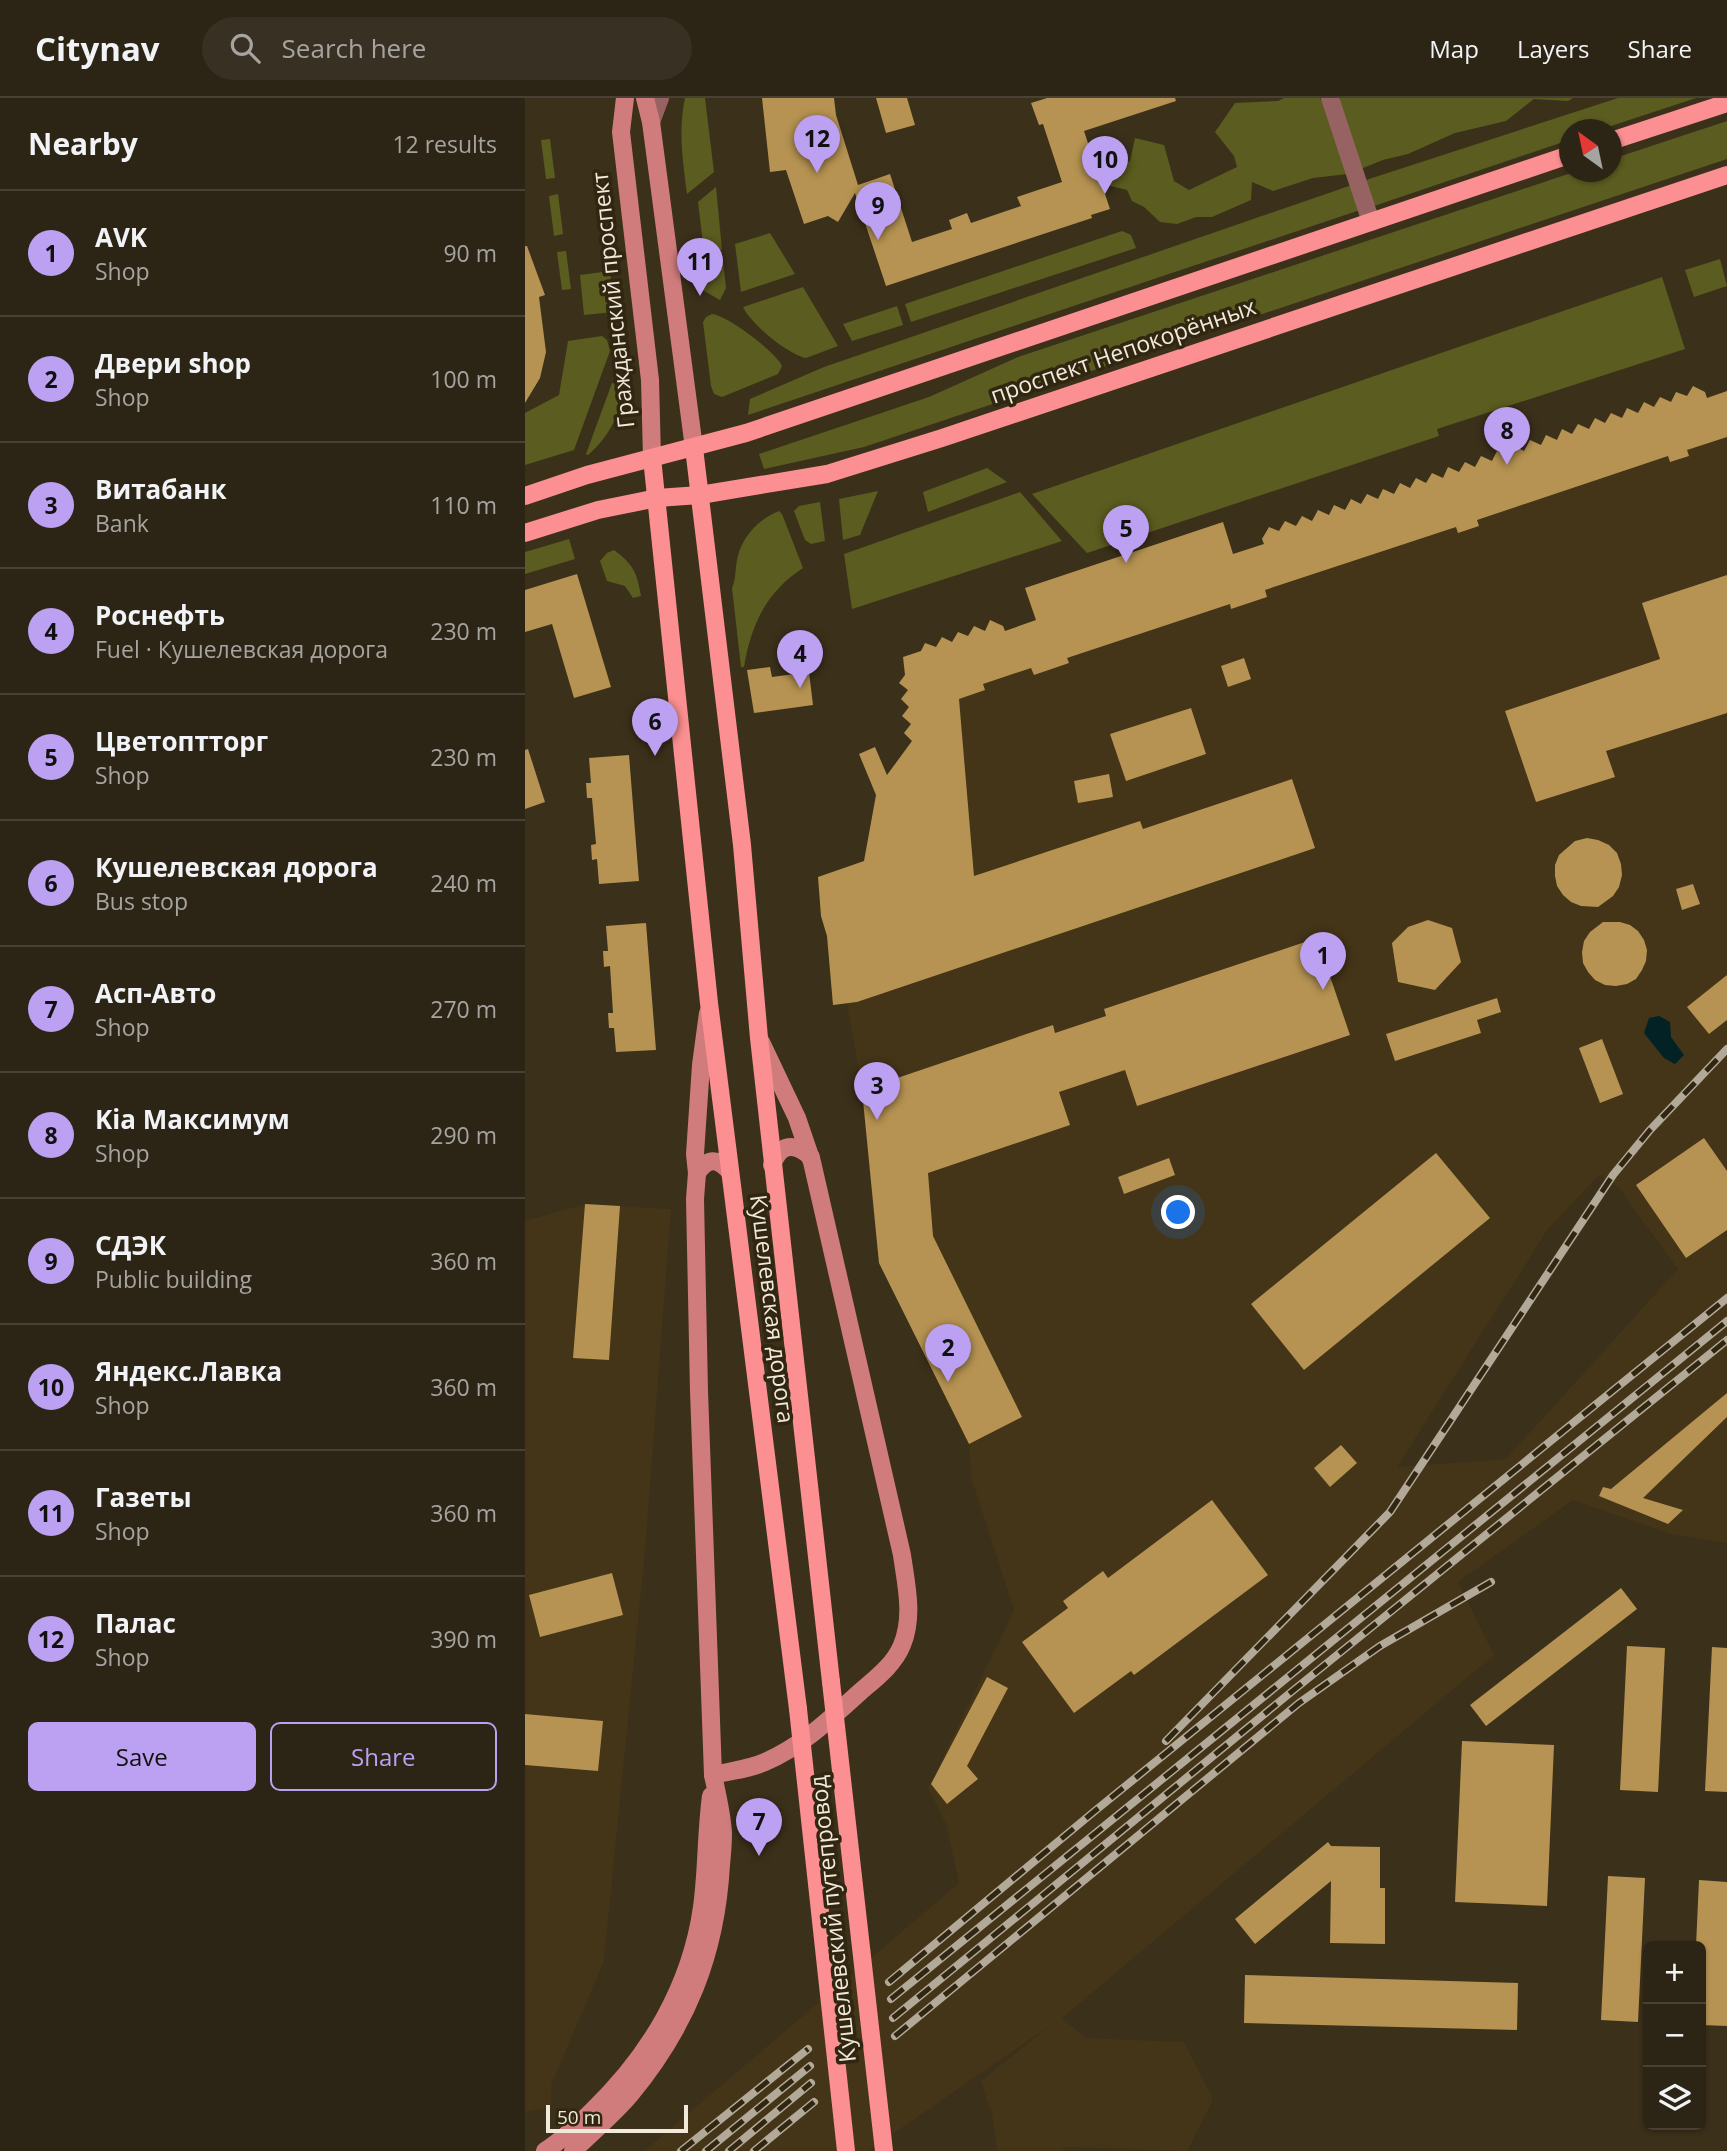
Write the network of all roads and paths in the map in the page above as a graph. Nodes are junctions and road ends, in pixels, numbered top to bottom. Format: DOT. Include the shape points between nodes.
graph roads {
  1 [pos="625,98"];
  2 [pos="645,98"];
  3 [pos="660,98"];
  4 [pos="1330,98"];
  5 [pos="1727,103"];
  6 [pos="651,122"];
  7 [pos="1622,138"];
  8 [pos="1559,159"];
  9 [pos="1727,175"];
  10 [pos="1371,222"];
  11 [pos="694,448"];
  12 [pos="652,458"];
  13 [pos="700,495"];
  14 [pos="525,496"];
  15 [pos="657,498"];
  16 [pos="525,533"];
  17 [pos="709,1003"];
  18 [pos="759,1038"];
  19 [pos="811,1157"];
  20 [pos="772,1166"];
  21 [pos="730,1172"];
  22 [pos="697,1173"];
  23 [pos="831,1682"];
  24 [pos="798,1709"];
  25 [pos="713,1775"];
  26 [pos="545,2151"];
  27 [pos="573,2151"];
  28 [pos="846,2151"];
  29 [pos="884,2151"];
  1 -- 12 [label="main road, Гражданский проспект" via="621,132 650,380"];
  2 -- 6 [label="main road"];
  3 -- 6 [label="street"];
  4 -- 10 [label="street"];
  5 -- 7 [label="main road"];
  6 -- 11 [label="main road"];
  8 -- 10 [label="main road, проспект Непокорённых"];
  9 -- 13 [label="main road, проспект Непокорённых" via="827,474"];
  10 -- 11 [label="main road, проспект Непокорённых"];
  11 -- 12 [label="main road, проспект Непокорённых"];
  11 -- 13 [label="main road"];
  12 -- 14 [label="main road, проспект Непокорённых"];
  12 -- 15 [label="main road, Гражданский проспект"];
  13 -- 15 [label="main road, проспект Непокорённых"];
  13 -- 18 [label="main road, Кушелевская дорога" via="742,845"];
  15 -- 16 [label="main road, проспект Непокорённых" via="598,510"];
  15 -- 17 [label="main road, Кушелевская дорога"];
  17 -- 21 [label="main road, Кушелевская дорога"];
  17 -- 22 [label="main road" via="701,1065"];
  18 -- 19 [label="main road"];
  18 -- 20 [label="main road, Кушелевская дорога"];
  19 -- 20 [label="main road" via="796,1147 786,1148 776,1155"];
  19 -- 25 [label="main road" via="902,1555 908,1622 891,1663 814,1733 762,1764"];
  20 -- 23 [label="main road, Кушелевская дорога"];
  21 -- 22 [label="main road" via="716,1160"];
  21 -- 24 [label="main road, Кушелевская дорога"];
  22 -- 25 [label="main road" via="699,1391"];
  23 -- 29 [label="main road, Кушелевский путепровод, bridge"];
  24 -- 28 [label="main road, Кушелевский путепровод, bridge"];
  25 -- 26 [label="main road" via="702,1909 680,1988 664,2021 617,2086"];
  25 -- 27 [label="main road" via="723,1832 720,1892 694,1994 629,2096"];
}
